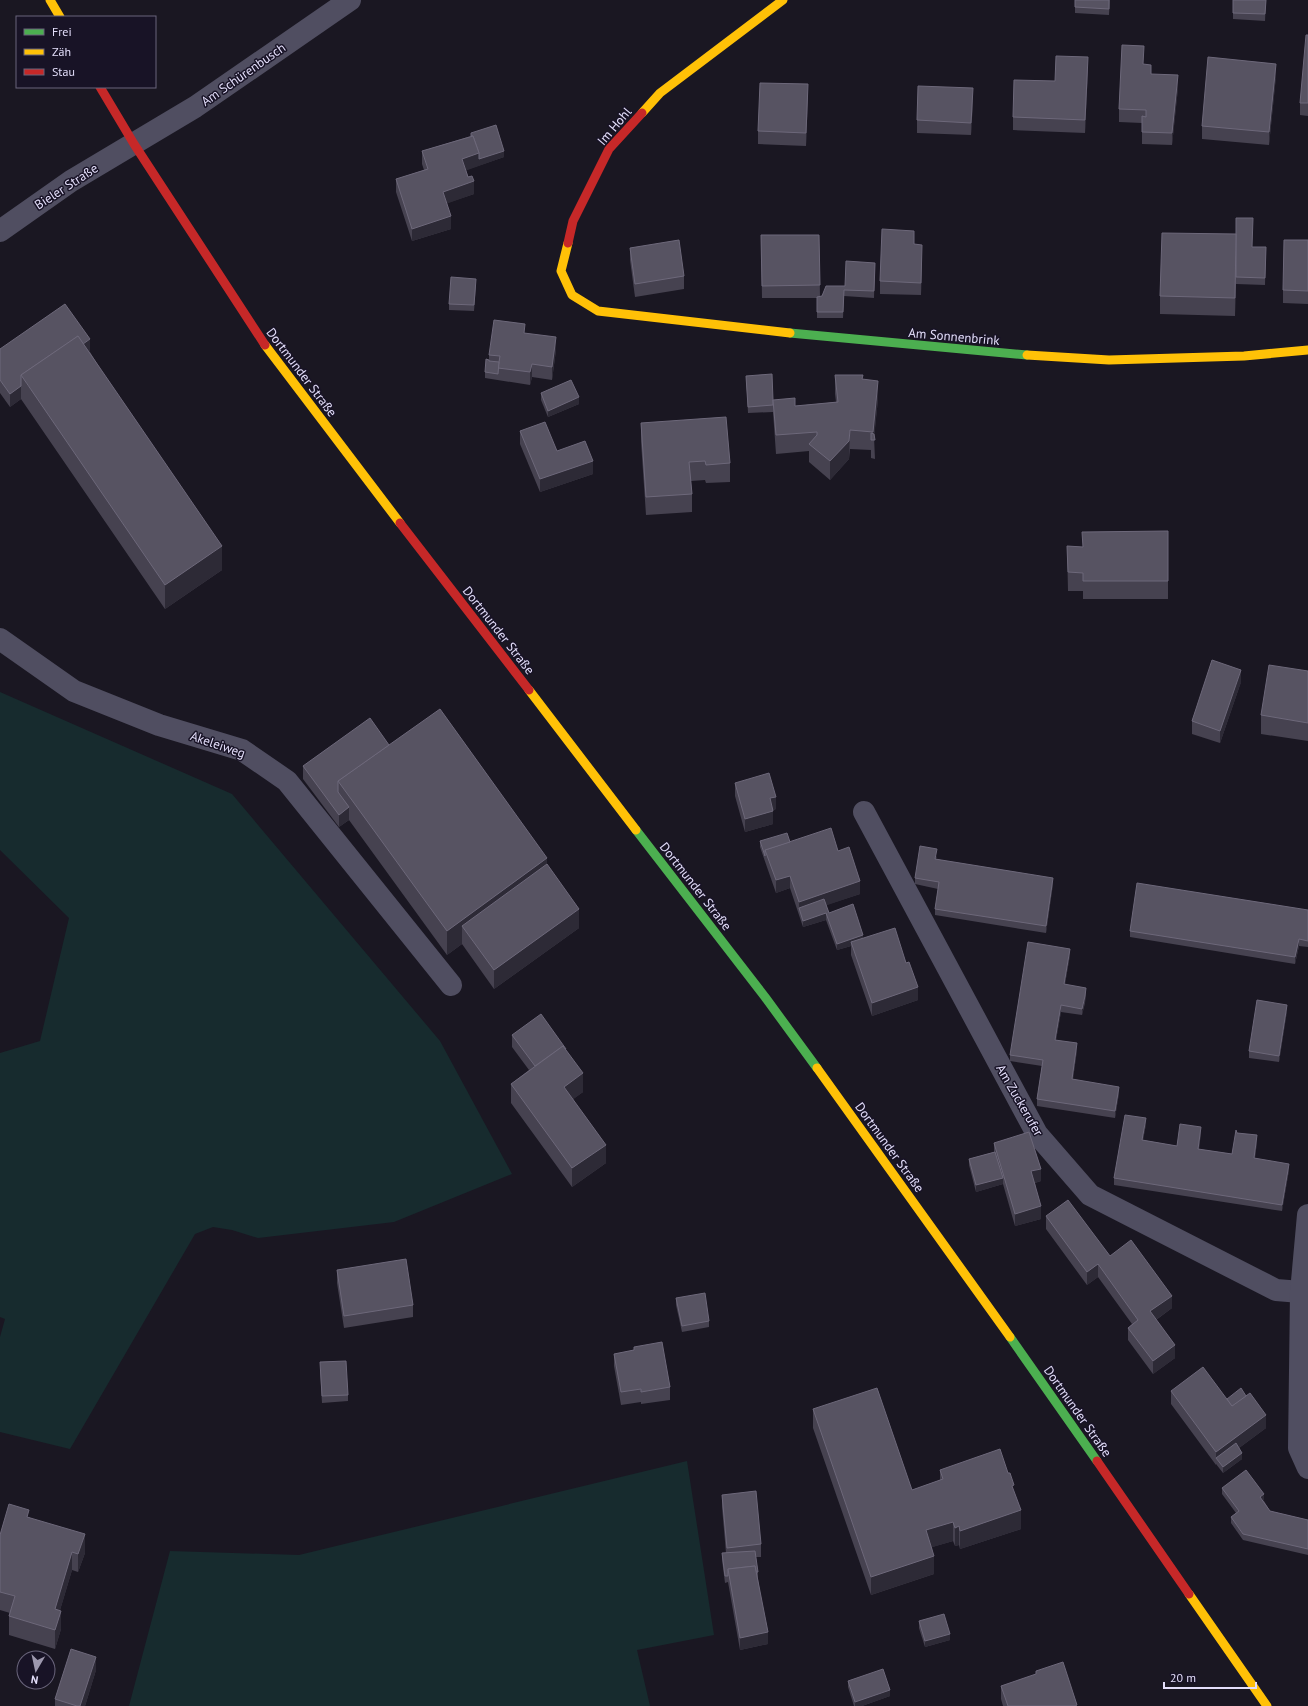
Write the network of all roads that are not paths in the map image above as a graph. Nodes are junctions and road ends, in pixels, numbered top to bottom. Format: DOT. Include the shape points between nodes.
graph roads {
  1 [pos="50,0"];
  2 [pos="350,0"];
  3 [pos="783,0"];
  4 [pos="59,16"];
  5 [pos="101,88"];
  6 [pos="134,144"];
  7 [pos="0,231"];
  8 [pos="598,311"];
  9 [pos="1308,350"];
  10 [pos="0,639"];
  11 [pos="864,812"];
  12 [pos="450,985"];
  13 [pos="1308,1215"];
  14 [pos="1300,1292"];
  15 [pos="1308,1468"];
  16 [pos="1267,1706"];
  1 -- 4 [label="main road"];
  2 -- 6 [label="street, Am Schürenbusch" via="207,99"];
  3 -- 8 [label="main road, Im Hohl" via="660,93 609,149 573,221 561,271 572,295"];
  5 -- 6 [label="main road, Dortmunder Straße"];
  6 -- 7 [label="street, Bieler Straße" via="71,181"];
  6 -- 16 [label="main road, Dortmunder Straße" via="260,338 765,997 974,1285"];
  8 -- 9 [label="main road, Am Sonnenbrink" via="747,329 1001,353 1109,360 1244,356"];
  10 -- 12 [label="street, Akeleiweg" via="74,690 159,725 242,750 288,781"];
  11 -- 14 [label="street, Am Zuckerufer" via="1037,1134 1090,1195 1276,1290"];
  13 -- 14 [label="street"];
  14 -- 15 [label="street" via="1299,1448"];
}
